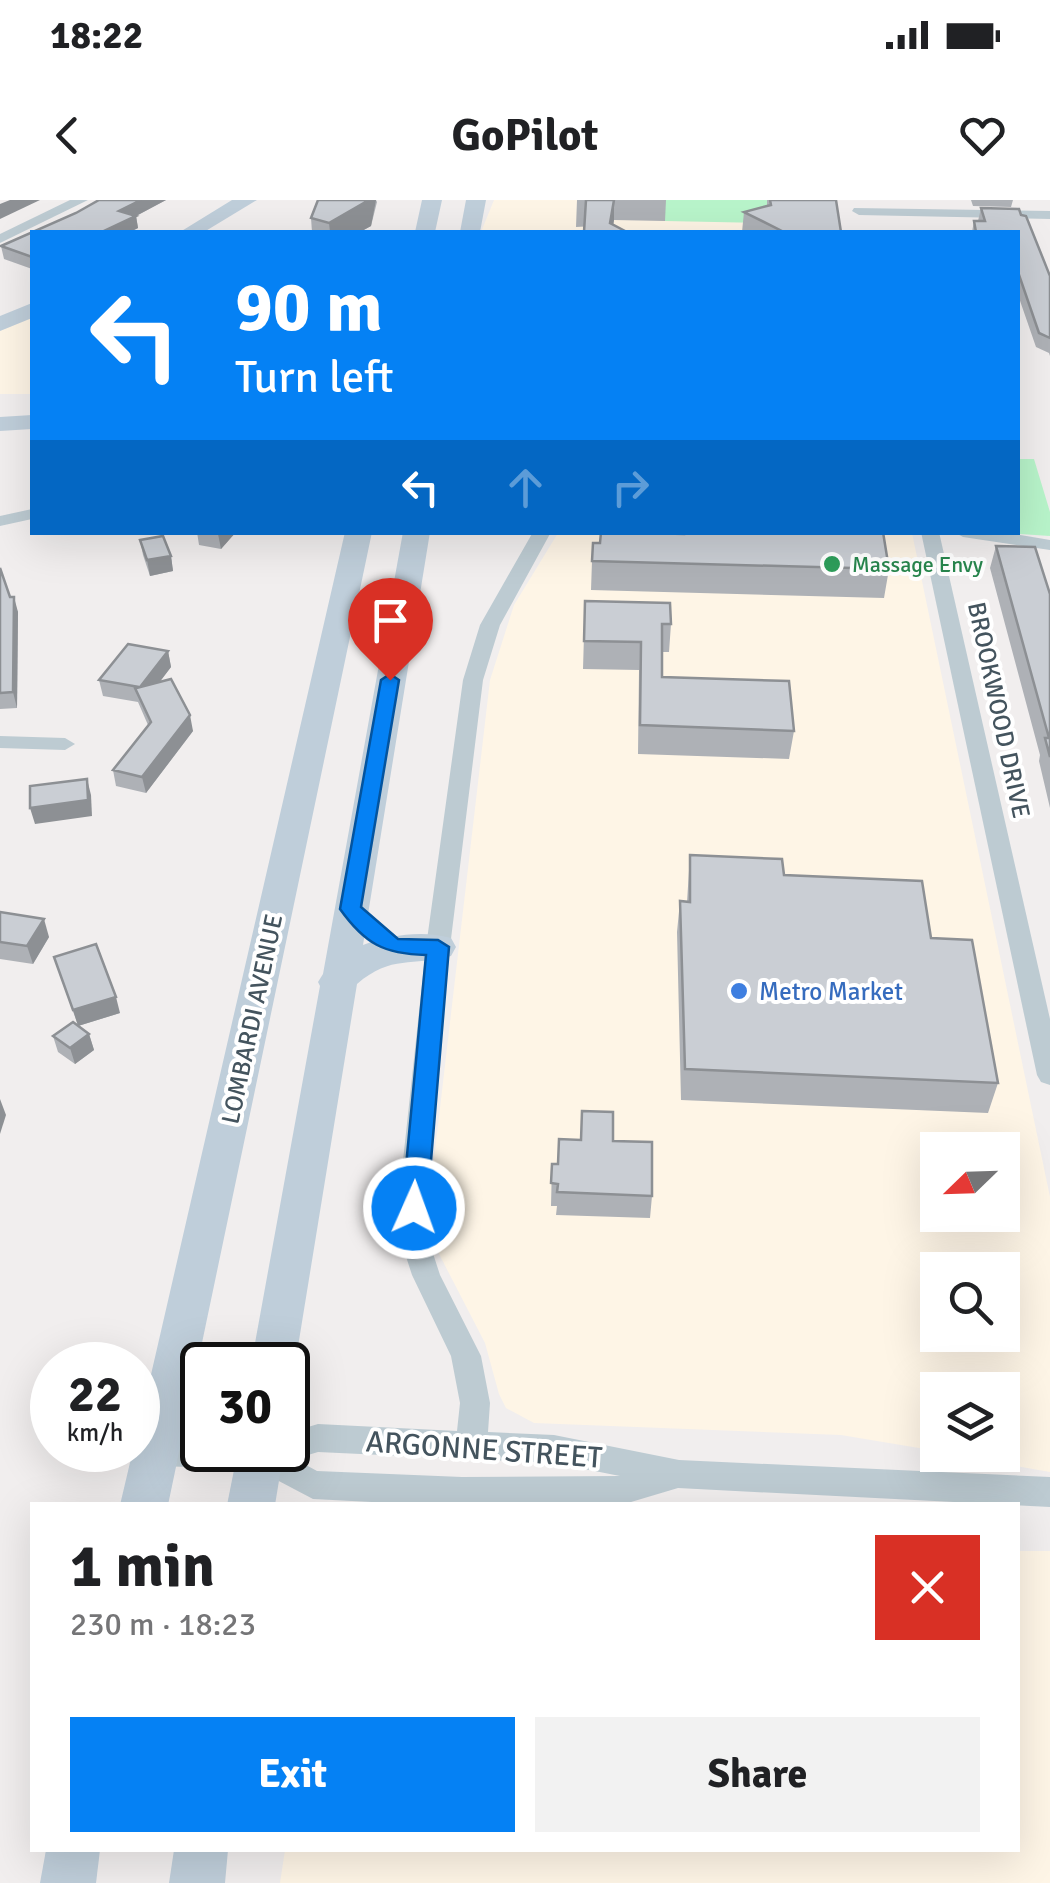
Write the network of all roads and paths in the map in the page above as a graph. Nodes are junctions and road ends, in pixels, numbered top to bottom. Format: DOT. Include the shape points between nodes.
graph roads {
  1 [pos="81,200"];
  2 [pos="247,200"];
  3 [pos="432,200"];
  4 [pos="476,200"];
  5 [pos="1044,200"];
  6 [pos="858,205"];
  7 [pos="1050,216"];
  8 [pos="194,230"];
  9 [pos="425,230"];
  10 [pos="470,230"];
  11 [pos="864,230"];
  12 [pos="0,238"];
  13 [pos="30,311"];
  14 [pos="0,324"];
  15 [pos="0,403"];
  16 [pos="30,415"];
  17 [pos="30,415"];
  18 [pos="0,424"];
  19 [pos="30,514"];
  20 [pos="0,521"];
  21 [pos="358,535"];
  22 [pos="416,535"];
  23 [pos="540,535"];
  24 [pos="931,535"];
  25 [pos="984,535"];
  26 [pos="1050,545"];
  27 [pos="0,742"];
  28 [pos="64,744"];
  29 [pos="350,909"];
  30 [pos="394,946"];
  31 [pos="438,947"];
  32 [pos="336,982"];
  33 [pos="1050,1075"];
  34 [pos="277,1342"];
  35 [pos="160,1434"];
  36 [pos="310,1440"];
  37 [pos="472,1446"];
  38 [pos="151,1472"];
  39 [pos="264,1472"];
  40 [pos="296,1472"];
  41 [pos="680,1474"];
  42 [pos="1050,1492"];
  43 [pos="145,1502"];
  44 [pos="253,1502"];
  45 [pos="74,1852"];
  46 [pos="201,1852"];
  47 [pos="68,1883"];
  48 [pos="197,1883"];
  1 -- 12 [label="street"];
  2 -- 8 [label="main road"];
  3 -- 9 [label="main road"];
  4 -- 10 [label="main road"];
  5 -- 7 [label="street"];
  6 -- 7 [label="street"];
  6 -- 11 [label="street"];
  13 -- 14 [label="main road"];
  15 -- 16 [label="main road"];
  17 -- 18 [label="main road"];
  19 -- 20 [label="street"];
  21 -- 35 [label="main road, LOMBARDI AVENUE"];
  22 -- 29 [label="main road"];
  23 -- 31 [label="street" via="490,625 476,669"];
  24 -- 33 [label="street, BROOKWOOD DRIVE"];
  25 -- 26 [label="street"];
  27 -- 28 [label="street"];
  29 -- 30 [label="main road"];
  29 -- 32 [label="main road"];
  30 -- 31 [label="main road"];
  30 -- 32 [label="main road"];
  31 -- 37 [label="street" via="414,1238 466,1356 475,1403"];
  32 -- 34 [label="main road"];
  36 -- 37 [label="street, ARGONNE STREET"];
  37 -- 41 [label="street, ARGONNE STREET" via="554,1450"];
  38 -- 43 [label="main road, LOMBARDI AVENUE"];
  39 -- 44 [label="main road"];
  40 -- 41 [label="street, ARGONNE STREET" via="313,1486 462,1492 619,1492"];
  41 -- 42 [label="street, ARGONNE STREET"];
  45 -- 47 [label="main road"];
  46 -- 48 [label="main road"];
}
